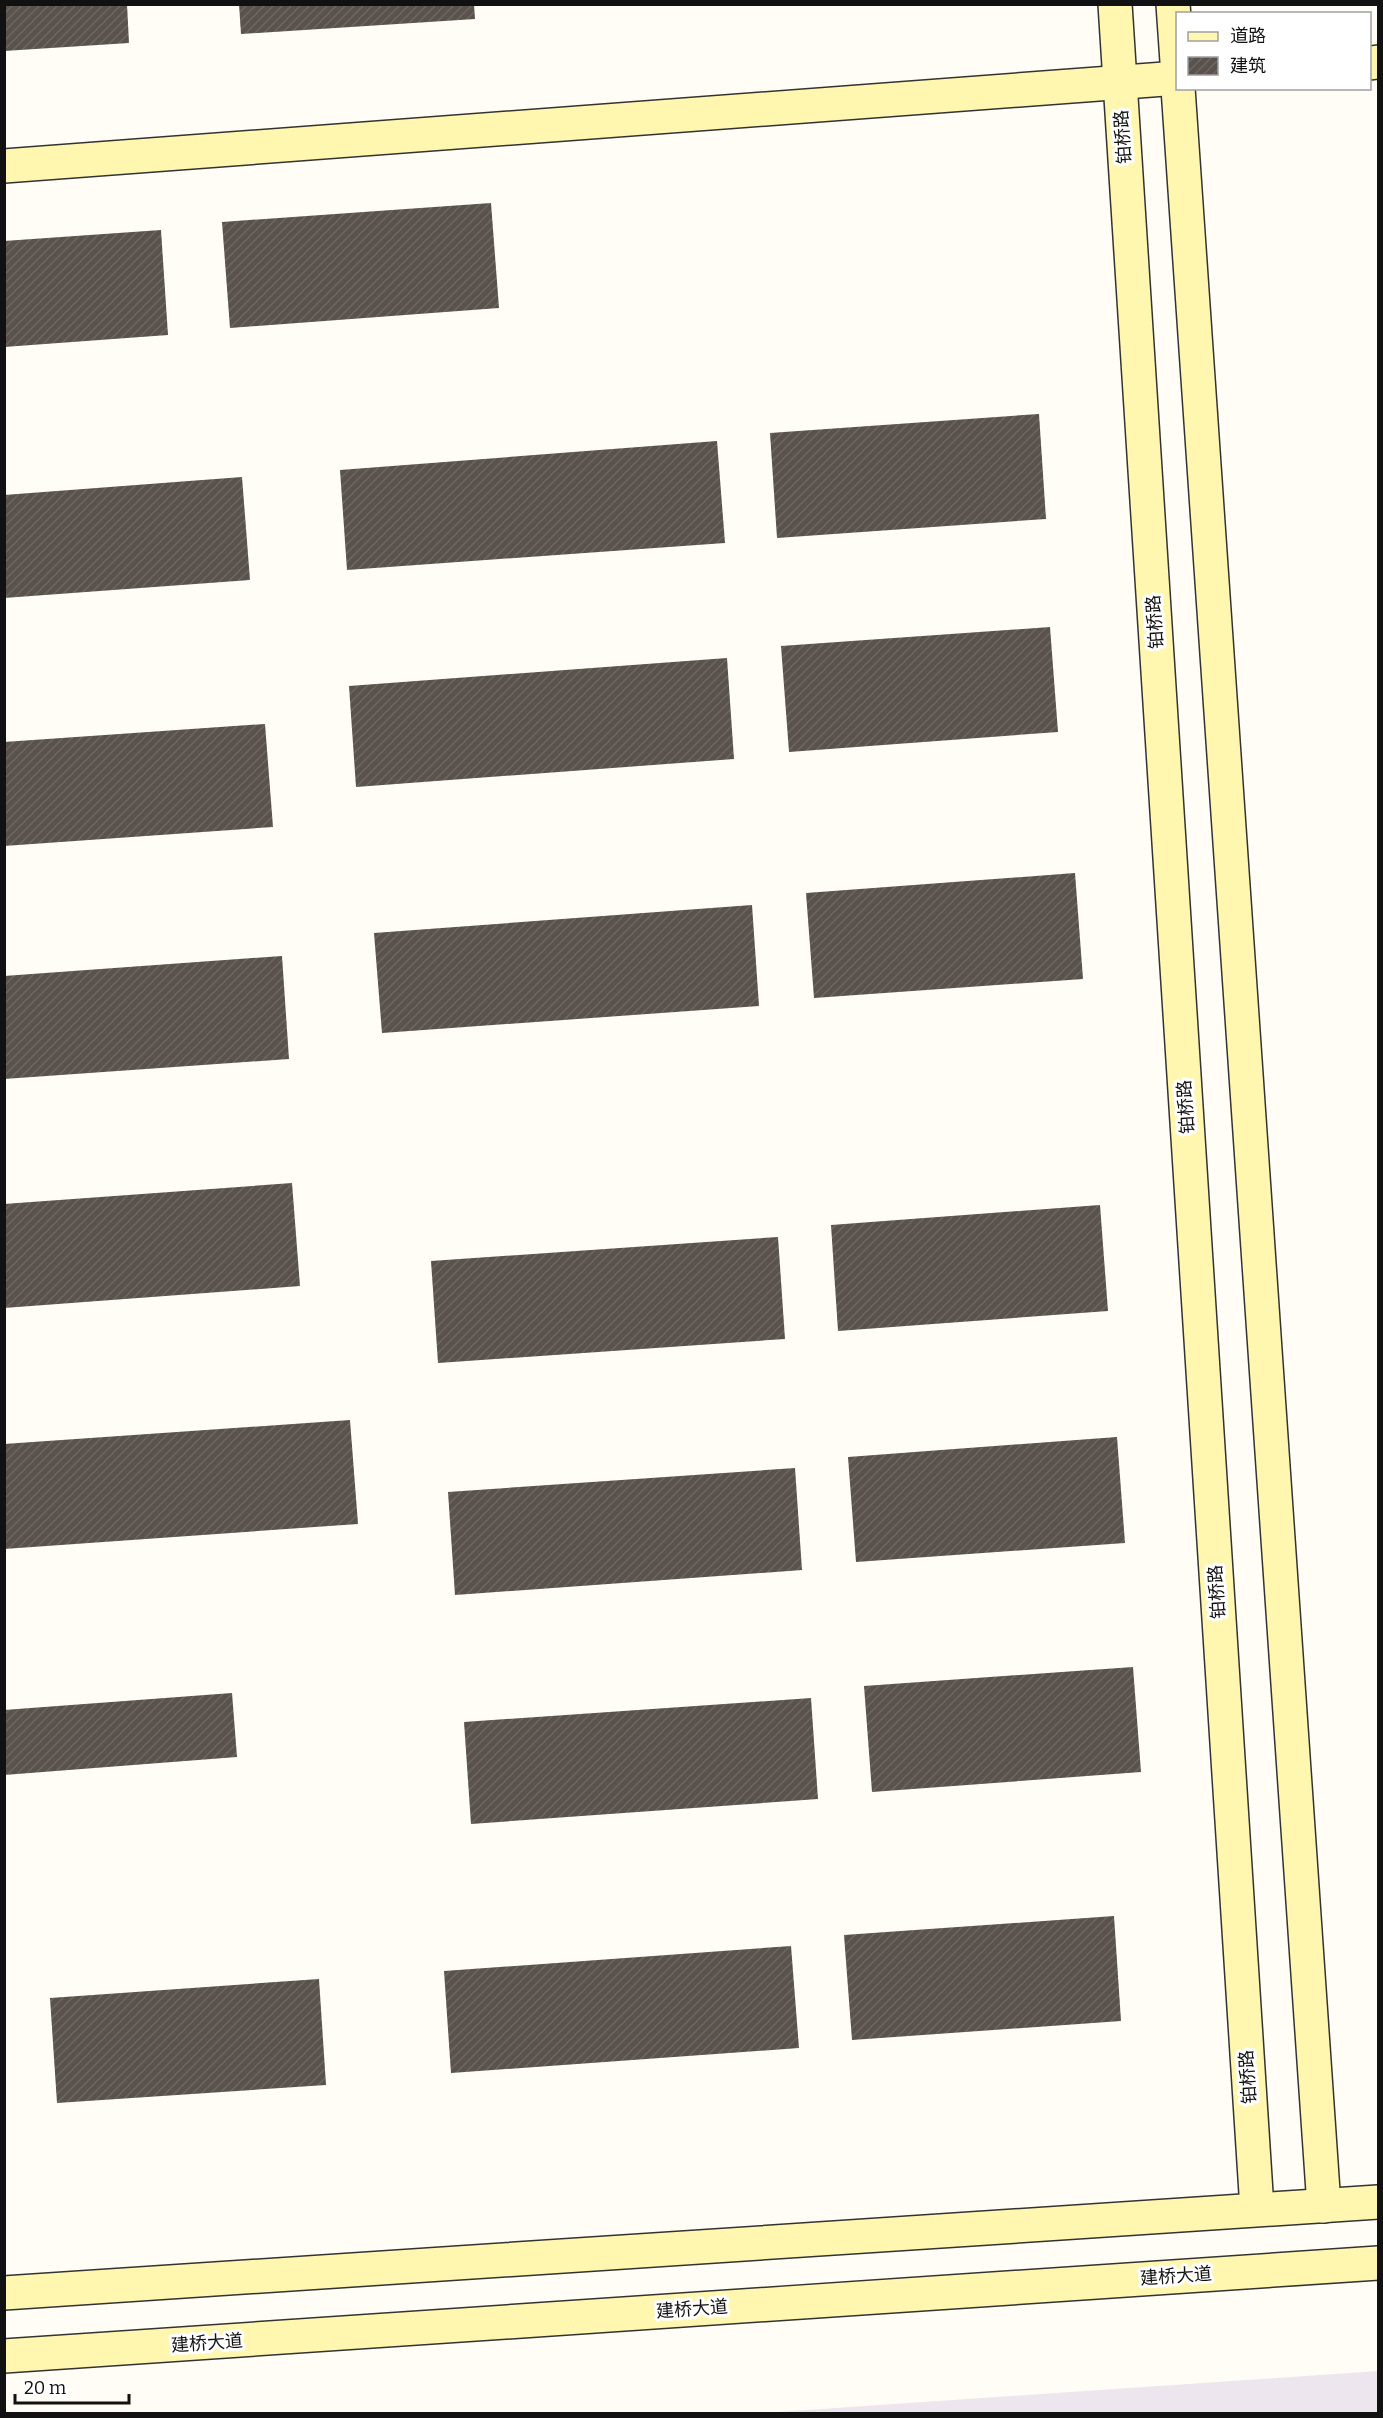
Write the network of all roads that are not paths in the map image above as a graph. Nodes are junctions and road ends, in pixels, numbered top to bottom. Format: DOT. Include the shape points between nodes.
graph roads {
  1 [pos="1115,4"];
  2 [pos="1173,4"];
  3 [pos="1176,48"];
  4 [pos="1176,77"];
  5 [pos="1120,82"];
  6 [pos="1178,90"];
  7 [pos="4,166"];
  8 [pos="1378,2202"];
  9 [pos="1324,2206"];
  10 [pos="1257,2209"];
  11 [pos="1378,2263"];
  12 [pos="4,2293"];
  13 [pos="4,2356"];
  1 -- 5 [label="street, 铂桥路"];
  2 -- 3 [label="street"];
  4 -- 5 [label="street"];
  5 -- 7 [label="street"];
  5 -- 10 [label="street, 铂桥路"];
  6 -- 9 [label="street"];
  8 -- 9 [label="street"];
  9 -- 10 [label="street"];
  10 -- 12 [label="street"];
  11 -- 13 [label="street, 建桥大道"];
}
